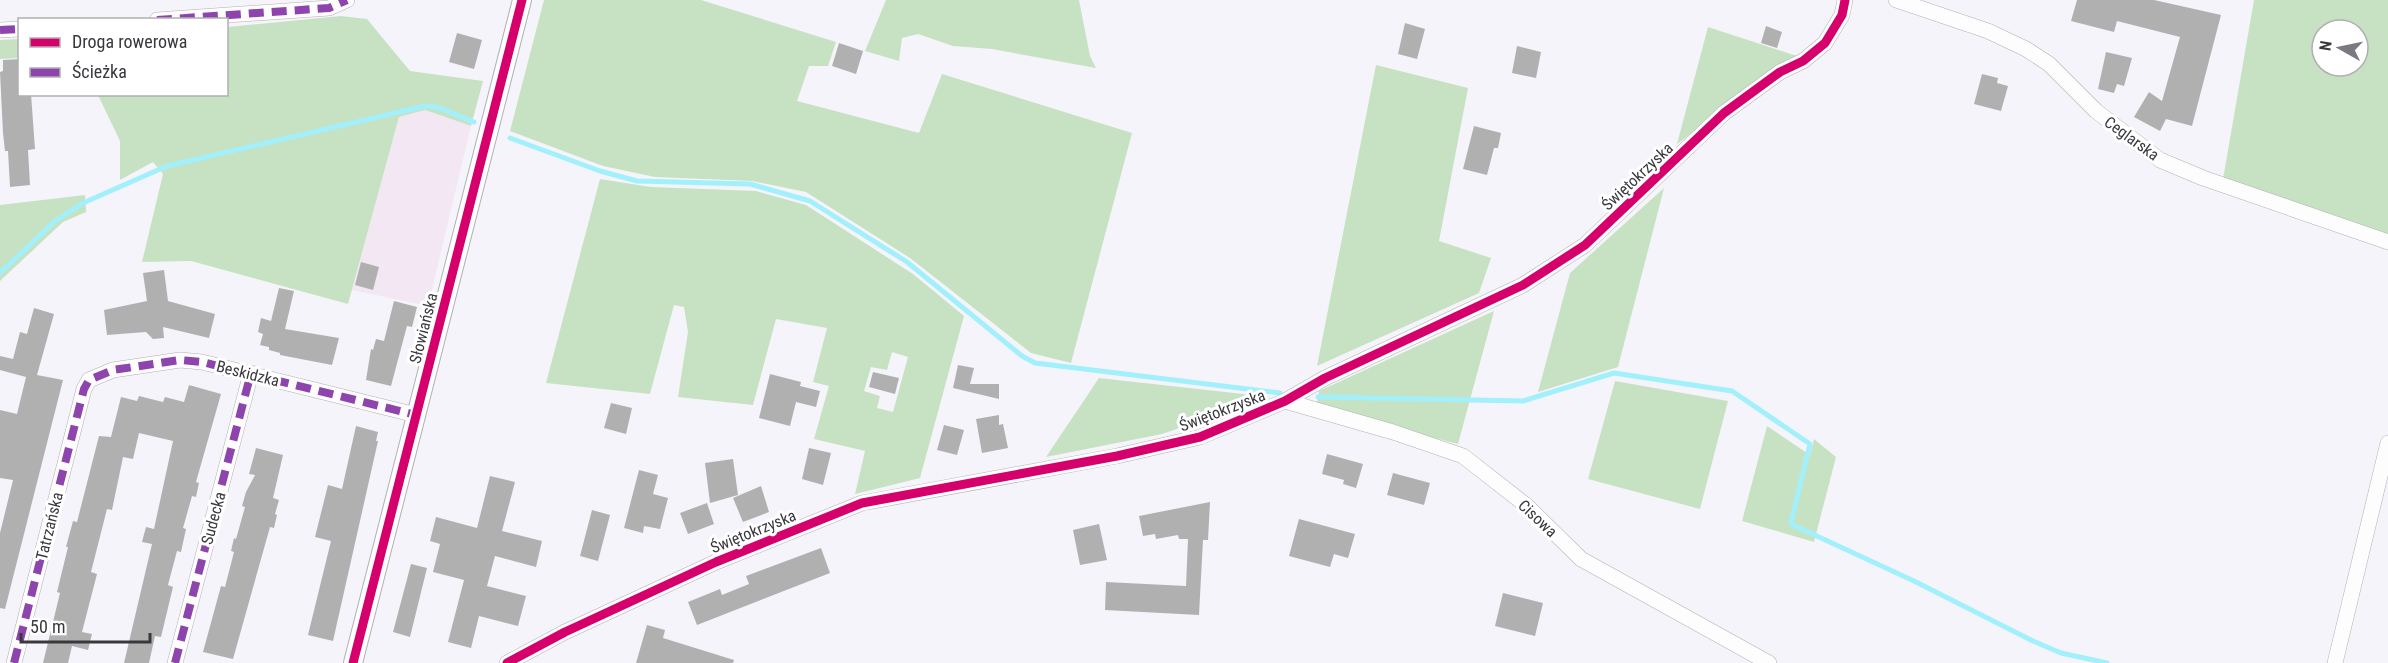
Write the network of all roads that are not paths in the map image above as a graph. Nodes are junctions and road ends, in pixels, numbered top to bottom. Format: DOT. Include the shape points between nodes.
graph roads {
  1 [pos="347,0"];
  2 [pos="522,0"];
  3 [pos="1845,0"];
  4 [pos="1896,0"];
  5 [pos="186,18"];
  6 [pos="18,29"];
  7 [pos="0,30"];
  8 [pos="2388,242"];
  9 [pos="251,373"];
  10 [pos="84,389"];
  11 [pos="1290,403"];
  12 [pos="416,415"];
  13 [pos="2388,443"];
  14 [pos="14,663"];
  15 [pos="175,663"];
  16 [pos="352,663"];
  17 [pos="507,663"];
  18 [pos="1769,663"];
  19 [pos="2335,663"];
  1 -- 5 [label="street" via="329,8"];
  2 -- 12 [label="street, Słowiańska"];
  3 -- 11 [label="street, Świętokrzyska" via="1842,15 1825,43 1724,113 1585,245 1523,285 1324,378"];
  4 -- 8 [label="street, Ceglarska" via="1969,24 2026,49 2049,64 2096,111 2160,160"];
  6 -- 7 [label="street"];
  9 -- 10 [label="street, Beskidzka" via="202,362 160,361 98,374"];
  9 -- 12 [label="street, Beskidzka"];
  9 -- 15 [label="street, Sudecka"];
  10 -- 14 [label="street, Tatrzańska"];
  11 -- 17 [label="street, Świętokrzyska" via="1200,437 862,503 716,562"];
  11 -- 18 [label="street, Cisowa" via="1463,456 1527,506 1581,559"];
  12 -- 16 [label="street, Słowiańska"];
  13 -- 19 [label="street"];
}
